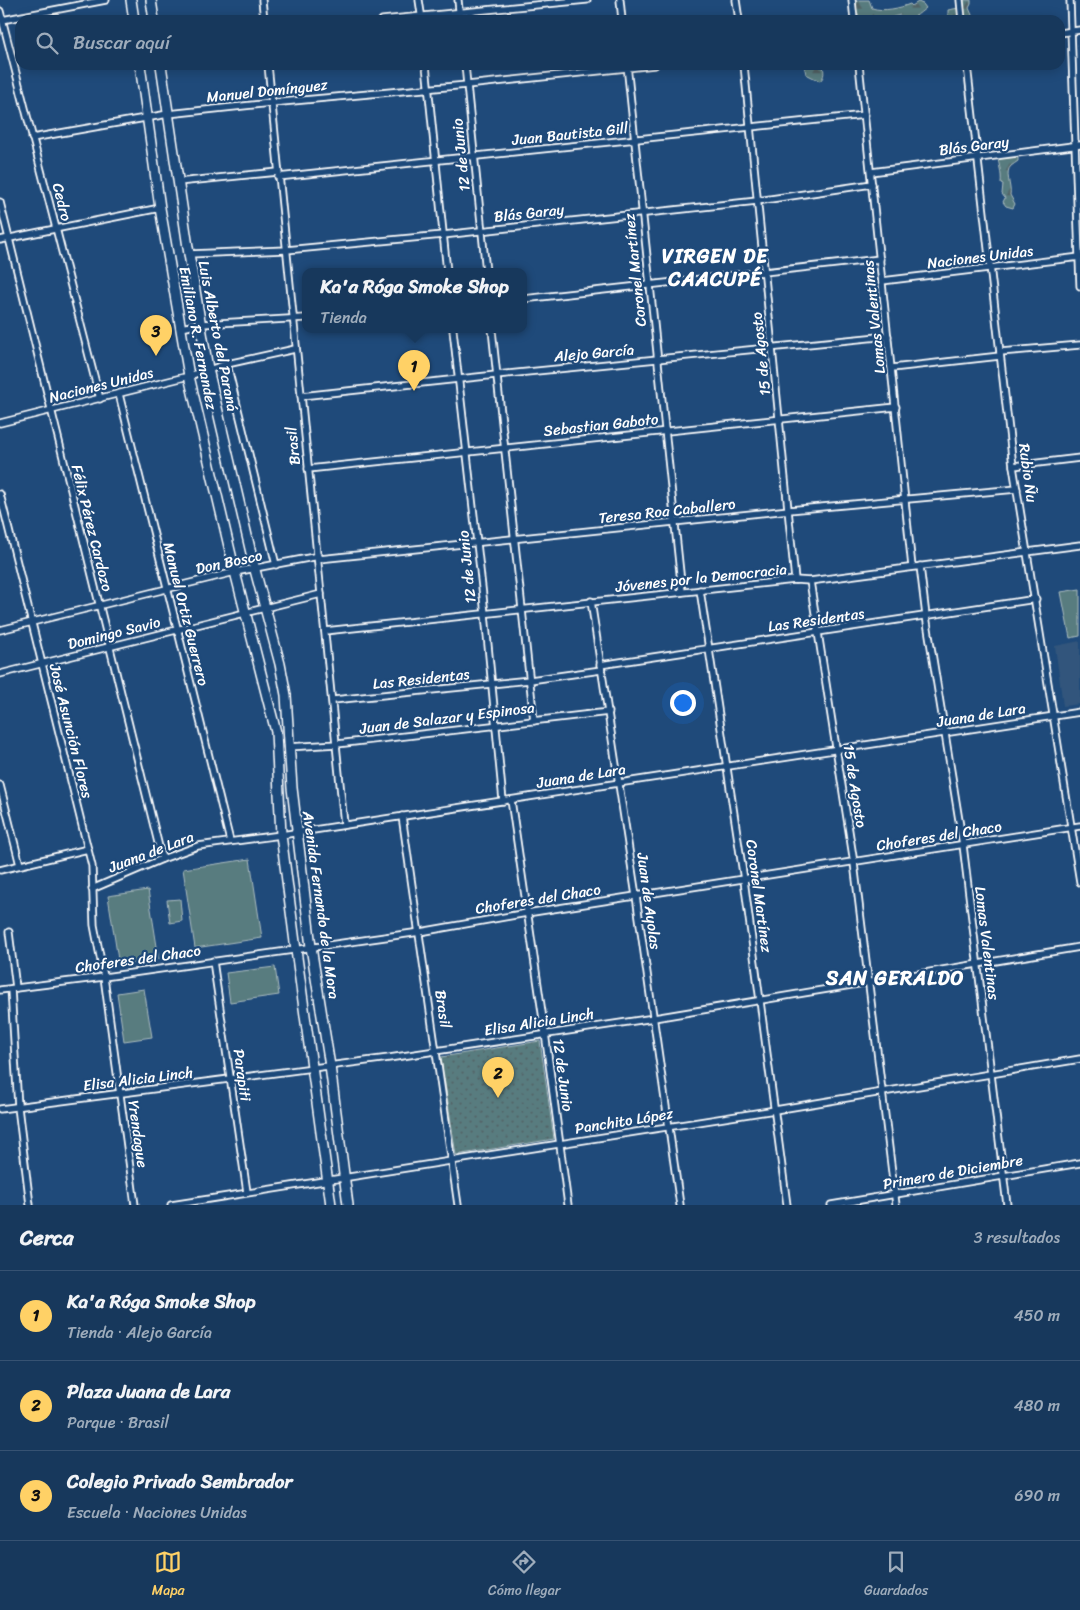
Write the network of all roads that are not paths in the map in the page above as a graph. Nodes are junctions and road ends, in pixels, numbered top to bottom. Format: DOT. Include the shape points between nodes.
graph roads {
  1 [pos="106,0"];
  2 [pos="131,0"];
  3 [pos="151,0"];
  4 [pos="262,0"];
  5 [pos="420,0"];
  6 [pos="458,0"];
  7 [pos="587,0"];
  8 [pos="620,0"];
  9 [pos="736,0"];
  10 [pos="852,0"];
  11 [pos="960,0"];
  12 [pos="1070,0"];
  13 [pos="81,2"];
  14 [pos="0,11"];
  15 [pos="459,12"];
  16 [pos="24,15"];
  17 [pos="133,15"];
  18 [pos="153,15"];
  19 [pos="264,15"];
  20 [pos="421,15"];
  21 [pos="440,15"];
  22 [pos="459,15"];
  23 [pos="622,15"];
  24 [pos="738,15"];
  25 [pos="854,15"];
  26 [pos="962,15"];
  27 [pos="15,17"];
  28 [pos="2,20"];
  29 [pos="2,28"];
  30 [pos="1080,30"];
  31 [pos="1071,32"];
  32 [pos="1065,33"];
  33 [pos="141,70"];
  34 [pos="162,70"];
  35 [pos="268,70"];
  36 [pos="426,70"];
  37 [pos="466,70"];
  38 [pos="593,70"];
  39 [pos="627,70"];
  40 [pos="744,70"];
  41 [pos="860,70"];
  42 [pos="968,70"];
  43 [pos="467,85"];
  44 [pos="428,89"];
  45 [pos="271,103"];
  46 [pos="168,114"];
  47 [pos="865,115"];
  48 [pos="148,119"];
  49 [pos="750,128"];
  50 [pos="32,138"];
  51 [pos="634,140"];
  52 [pos="1077,146"];
  53 [pos="474,157"];
  54 [pos="978,158"];
  55 [pos="436,161"];
  56 [pos="871,172"];
  57 [pos="278,174"];
  58 [pos="178,182"];
  59 [pos="872,184"];
  60 [pos="757,201"];
  61 [pos="0,202"];
  62 [pos="160,208"];
  63 [pos="642,213"];
  64 [pos="56,229"];
  65 [pos="482,230"];
  66 [pos="443,235"];
  67 [pos="9,238"];
  68 [pos="0,240"];
  69 [pos="286,250"];
  70 [pos="188,254"];
  71 [pos="1080,257"];
  72 [pos="880,260"];
  73 [pos="447,268"];
  74 [pos="486,268"];
  75 [pos="990,268"];
  76 [pos="764,272"];
  77 [pos="882,281"];
  78 [pos="649,285"];
  79 [pos="1080,286"];
  80 [pos="527,299"];
  81 [pos="302,318"];
  82 [pos="293,319"];
  83 [pos="200,324"];
  84 [pos="181,328"];
  85 [pos="453,333"];
  86 [pos="492,333"];
  87 [pos="888,336"];
  88 [pos="1080,344"];
  89 [pos="773,348"];
  90 [pos="295,349"];
  91 [pos="1000,354"];
  92 [pos="657,359"];
  93 [pos="227,364"];
  94 [pos="892,368"];
  95 [pos="208,369"];
  96 [pos="496,374"];
  97 [pos="189,376"];
  98 [pos="459,379"];
  99 [pos="119,394"];
  100 [pos="301,396"];
  101 [pos="100,399"];
  102 [pos="896,407"];
  103 [pos="51,411"];
  104 [pos="780,420"];
  105 [pos="0,423"];
  106 [pos="665,430"];
  107 [pos="504,448"];
  108 [pos="468,452"];
  109 [pos="1080,458"];
  110 [pos="1013,466"];
  111 [pos="308,469"];
  112 [pos="1017,489"];
  113 [pos="0,494"];
  114 [pos="906,500"];
  115 [pos="789,510"];
  116 [pos="675,522"];
  117 [pos="514,539"];
  118 [pos="477,543"];
  119 [pos="1080,545"];
  120 [pos="1028,552"];
  121 [pos="319,557"];
  122 [pos="276,565"];
  123 [pos="920,566"];
  124 [pos="912,567"];
  125 [pos="255,570"];
  126 [pos="235,572"];
  127 [pos="795,580"];
  128 [pos="810,581"];
  129 [pos="167,589"];
  130 [pos="700,590"];
  131 [pos="682,592"];
  132 [pos="321,594"];
  133 [pos="1036,599"];
  134 [pos="591,601"];
  135 [pos="98,605"];
  136 [pos="265,609"];
  137 [pos="522,609"];
  138 [pos="246,613"];
  139 [pos="485,614"];
  140 [pos="926,616"];
  141 [pos="31,622"];
  142 [pos="0,630"];
  143 [pos="177,630"];
  144 [pos="325,631"];
  145 [pos="818,632"];
  146 [pos="110,647"];
  147 [pos="710,648"];
  148 [pos="42,664"];
  149 [pos="601,667"];
  150 [pos="0,674"];
  151 [pos="530,680"];
  152 [pos="492,684"];
  153 [pos="333,700"];
  154 [pos="608,712"];
  155 [pos="1080,712"];
  156 [pos="1053,716"];
  157 [pos="534,720"];
  158 [pos="496,725"];
  159 [pos="946,732"];
  160 [pos="337,744"];
  161 [pos="288,747"];
  162 [pos="836,750"];
  163 [pos="728,766"];
  164 [pos="618,783"];
  165 [pos="0,785"];
  166 [pos="510,800"];
  167 [pos="503,801"];
  168 [pos="402,816"];
  169 [pos="344,824"];
  170 [pos="1080,826"];
  171 [pos="1071,828"];
  172 [pos="297,831"];
  173 [pos="281,834"];
  174 [pos="230,841"];
  175 [pos="963,845"];
  176 [pos="88,848"];
  177 [pos="162,859"];
  178 [pos="854,863"];
  179 [pos="20,865"];
  180 [pos="0,870"];
  181 [pos="744,880"];
  182 [pos="1080,882"];
  183 [pos="92,888"];
  184 [pos="636,896"];
  185 [pos="527,913"];
  186 [pos="9,932"];
  187 [pos="420,932"];
  188 [pos="311,947"];
  189 [pos="1080,947"];
  190 [pos="296,950"];
  191 [pos="213,961"];
  192 [pos="977,964"];
  193 [pos="104,977"];
  194 [pos="868,982"];
  195 [pos="13,988"];
  196 [pos="0,990"];
  197 [pos="760,1000"];
  198 [pos="654,1018"];
  199 [pos="545,1034"];
  200 [pos="436,1051"];
  201 [pos="1080,1059"];
  202 [pos="330,1066"];
  203 [pos="312,1069"];
  204 [pos="991,1075"];
  205 [pos="230,1080"];
  206 [pos="882,1092"];
  207 [pos="119,1094"];
  208 [pos="18,1107"];
  209 [pos="0,1109"];
  210 [pos="775,1110"];
  211 [pos="669,1127"];
  212 [pos="560,1144"];
  213 [pos="452,1160"];
  214 [pos="1080,1163"];
  215 [pos="1004,1176"];
  216 [pos="344,1177"];
  217 [pos="328,1179"];
  218 [pos="247,1192"];
  219 [pos="895,1194"];
  220 [pos="30,1205"];
  221 [pos="135,1205"];
  222 [pos="171,1205"];
  223 [pos="331,1205"];
  224 [pos="348,1205"];
  225 [pos="458,1205"];
  226 [pos="568,1205"];
  227 [pos="680,1205"];
  228 [pos="787,1205"];
  229 [pos="831,1205"];
  230 [pos="896,1205"];
  231 [pos="1007,1205"];
  1 -- 13 [label="street"];
  2 -- 17 [label="main road"];
  3 -- 18 [label="main road"];
  4 -- 19 [label="street"];
  5 -- 20 [label="street"];
  6 -- 15 [label="street"];
  7 -- 15 [label="street"];
  8 -- 23 [label="street"];
  9 -- 24 [label="street"];
  10 -- 25 [label="street"];
  11 -- 26 [label="street"];
  12 -- 31 [label="street"];
  13 -- 16 [label="street"];
  14 -- 28 [label="street, Cedro"];
  15 -- 21 [label="street"];
  15 -- 22 [label="street"];
  27 -- 28 [label="street"];
  28 -- 29 [label="street, Cedro"];
  29 -- 50 [label="street, Cedro"];
  30 -- 31 [label="street"];
  31 -- 32 [label="street"];
  31 -- 52 [label="street"];
  33 -- 48 [label="main road, Emiliano R. Fernandez"];
  34 -- 46 [label="main road, Luis Alberto del Paraná"];
  35 -- 45 [label="street, Brasil"];
  36 -- 44 [label="street, 12 de Junio"];
  37 -- 43 [label="street, 12 de Junio"];
  38 -- 43 [label="street, Manuel Domínguez"];
  39 -- 51 [label="street, Coronel Martínez"];
  40 -- 49 [label="street, 15 de Agosto"];
  41 -- 47 [label="street, Lomas Valentinas"];
  42 -- 54 [label="street, Rubio Ñu"];
  43 -- 44 [label="street, Manuel Domínguez"];
  43 -- 53 [label="street, 12 de Junio"];
  44 -- 45 [label="street, Manuel Domínguez"];
  44 -- 55 [label="street, 12 de Junio"];
  45 -- 46 [label="street, Manuel Domínguez"];
  45 -- 57 [label="street, Brasil"];
  46 -- 48 [label="street, Manuel Domínguez"];
  46 -- 58 [label="main road, Luis Alberto del Paraná"];
  47 -- 49 [label="street, Juan Bautista Gill"];
  47 -- 56 [label="street, Lomas Valentinas"];
  48 -- 50 [label="street, Manuel Domínguez"];
  48 -- 62 [label="main road, Emiliano R. Fernandez"];
  49 -- 51 [label="street, Juan Bautista Gill"];
  49 -- 60 [label="street, 15 de Agosto"];
  50 -- 64 [label="street, Cedro"];
  51 -- 53 [label="street, Juan Bautista Gill"];
  51 -- 63 [label="street, Coronel Martínez"];
  52 -- 54 [label="street, Blás Garay"];
  52 -- 71 [label="street"];
  53 -- 55 [label="street, Juan Bautista Gill"];
  53 -- 65 [label="street, 12 de Junio"];
  54 -- 56 [label="street, Blás Garay"];
  54 -- 75 [label="street, Rubio Ñu"];
  55 -- 57 [label="street, Juan Bautista Gill"];
  55 -- 66 [label="street, 12 de Junio"];
  56 -- 59 [label="street, Lomas Valentinas"];
  57 -- 58 [label="street, Juan Bautista Gill"];
  57 -- 69 [label="street, Brasil"];
  58 -- 70 [label="main road, Luis Alberto del Paraná"];
  59 -- 60 [label="street, Blás Garay"];
  59 -- 72 [label="street, Lomas Valentinas"];
  60 -- 63 [label="street, Blás Garay"];
  60 -- 76 [label="street, 15 de Agosto"];
  61 -- 67 [label="street, Félix Pérez Cardozo"];
  62 -- 64 [label="street"];
  62 -- 84 [label="main road, Emiliano R. Fernandez"];
  63 -- 65 [label="street, Blás Garay"];
  63 -- 78 [label="street, Coronel Martínez"];
  64 -- 67 [label="street"];
  64 -- 101 [label="street, Cedro"];
  65 -- 66 [label="street, Blás Garay"];
  65 -- 74 [label="street, 12 de Junio"];
  66 -- 69 [label="street, Blás Garay"];
  66 -- 73 [label="street, 12 de Junio"];
  67 -- 68 [label="street"];
  67 -- 103 [label="street, Félix Pérez Cardozo"];
  69 -- 70 [label="street, Blás Garay"];
  69 -- 82 [label="street, Brasil"];
  70 -- 83 [label="main road, Luis Alberto del Paraná"];
  71 -- 75 [label="street, Naciones Unidas"];
  71 -- 79 [label="street"];
  72 -- 76 [label="street"];
  72 -- 77 [label="street, Lomas Valentinas"];
  75 -- 77 [label="street, Naciones Unidas"];
  75 -- 91 [label="street, Rubio Ñu"];
  76 -- 78 [label="street"];
  76 -- 89 [label="street, 15 de Agosto"];
  77 -- 87 [label="street, Lomas Valentinas"];
  78 -- 80 [label="street"];
  78 -- 92 [label="street, Coronel Martínez"];
  81 -- 82 [label="street"];
  82 -- 83 [label="street"];
  82 -- 90 [label="street, Brasil"];
  83 -- 84 [label="street"];
  83 -- 95 [label="main road, Luis Alberto del Paraná"];
  84 -- 97 [label="main road, Emiliano R. Fernandez"];
  85 -- 98 [label="street, 12 de Junio"];
  86 -- 96 [label="street"];
  87 -- 89 [label="street, Alejo García"];
  87 -- 94 [label="street, Lomas Valentinas"];
  88 -- 91 [label="street"];
  89 -- 92 [label="street, Alejo García"];
  89 -- 104 [label="street, 15 de Agosto"];
  90 -- 93 [label="street, Naciones Unidas"];
  90 -- 100 [label="street, Brasil"];
  91 -- 94 [label="street"];
  91 -- 110 [label="street, Rubio Ñu"];
  92 -- 96 [label="street, Alejo García"];
  92 -- 106 [label="street, Coronel Martínez"];
  93 -- 95 [label="street, Naciones Unidas"];
  93 -- 122 [label="street"];
  94 -- 102 [label="street, Lomas Valentinas"];
  95 -- 97 [label="street, Naciones Unidas"];
  95 -- 125 [label="main road, Luis Alberto del Paraná"];
  96 -- 98 [label="street, Alejo García"];
  96 -- 107 [label="street"];
  97 -- 99 [label="street, Naciones Unidas"];
  97 -- 126 [label="main road, Emiliano R. Fernandez"];
  98 -- 100 [label="street, Alejo García"];
  98 -- 108 [label="street, 12 de Junio"];
  99 -- 101 [label="street, Naciones Unidas"];
  99 -- 129 [label="street, Manuel Ortiz Guerrero"];
  100 -- 111 [label="street, Brasil"];
  101 -- 103 [label="street, Naciones Unidas"];
  102 -- 104 [label="street, Sebastian Gaboto"];
  102 -- 114 [label="street, Lomas Valentinas"];
  103 -- 105 [label="street, Naciones Unidas"];
  103 -- 135 [label="street, Félix Pérez Cardozo"];
  104 -- 106 [label="street, Sebastian Gaboto"];
  104 -- 115 [label="street, 15 de Agosto"];
  106 -- 107 [label="street, Sebastian Gaboto"];
  106 -- 116 [label="street, Coronel Martínez"];
  107 -- 108 [label="street, Sebastian Gaboto"];
  107 -- 117 [label="street"];
  108 -- 111 [label="street, Sebastian Gaboto"];
  108 -- 118 [label="street, 12 de Junio"];
  109 -- 110 [label="street"];
  110 -- 112 [label="street, Rubio Ñu"];
  111 -- 121 [label="street, Brasil"];
  112 -- 114 [label="street, Teresa Roa Caballero"];
  112 -- 120 [label="street, Rubio Ñu"];
  113 -- 141 [label="street, José Asunción Flores"];
  114 -- 115 [label="street, Teresa Roa Caballero"];
  114 -- 124 [label="street, Lomas Valentinas"];
  115 -- 116 [label="street, Teresa Roa Caballero"];
  115 -- 127 [label="street, 15 de Agosto"];
  116 -- 117 [label="street, Teresa Roa Caballero"];
  116 -- 131 [label="street, Coronel Martínez"];
  117 -- 118 [label="street, Teresa Roa Caballero"];
  117 -- 137 [label="street"];
  118 -- 121 [label="street, Teresa Roa Caballero"];
  118 -- 139 [label="street, 12 de Junio"];
  119 -- 120 [label="street, Jóvenes por la Democracia"];
  120 -- 123 [label="street, Jóvenes por la Democracia"];
  120 -- 133 [label="street, Rubio Ñu"];
  121 -- 122 [label="street, Don Bosco"];
  121 -- 132 [label="street, Brasil"];
  122 -- 125 [label="street, Don Bosco"];
  123 -- 124 [label="street, Jóvenes por la Democracia"];
  123 -- 140 [label="street, Lomas Valentinas"];
  124 -- 128 [label="street, Jóvenes por la Democracia"];
  125 -- 126 [label="street, Don Bosco"];
  125 -- 136 [label="main road, Luis Alberto del Paraná"];
  126 -- 129 [label="street, Don Bosco"];
  126 -- 138 [label="main road, Emiliano R. Fernandez"];
  127 -- 128 [label="street, Jóvenes por la Democracia"];
  127 -- 130 [label="street, Jóvenes por la Democracia"];
  128 -- 145 [label="street, 15 de Agosto"];
  129 -- 135 [label="street, Don Bosco"];
  129 -- 143 [label="street, Manuel Ortiz Guerrero"];
  130 -- 131 [label="street, Jóvenes por la Democracia"];
  130 -- 147 [label="street, Coronel Martínez"];
  131 -- 134 [label="street, Jóvenes por la Democracia"];
  132 -- 136 [label="street, Domingo Savio"];
  132 -- 144 [label="street, Brasil"];
  133 -- 140 [label="street, Las Residentas"];
  133 -- 156 [label="street, Rubio Ñu"];
  134 -- 137 [label="street, Jóvenes por la Democracia"];
  134 -- 149 [label="street, Juan de Ayolas"];
  135 -- 141 [label="street, Don Bosco"];
  135 -- 146 [label="street, Félix Pérez Cardozo"];
  136 -- 138 [label="street, Domingo Savio"];
  136 -- 161 [label="main road, Avenida Fernando de la Mora" via="286,695"];
  137 -- 139 [label="street, Jóvenes por la Democracia"];
  137 -- 151 [label="street"];
  138 -- 143 [label="street, Domingo Savio"];
  138 -- 173 [label="main road, Avenida Fernando de la Mora" via="276,732"];
  139 -- 144 [label="street, Jóvenes por la Democracia"];
  139 -- 152 [label="street, 12 de Junio"];
  140 -- 145 [label="street, Las Residentas"];
  140 -- 159 [label="street, Lomas Valentinas"];
  141 -- 142 [label="street, Don Bosco"];
  141 -- 148 [label="street, José Asunción Flores"];
  143 -- 146 [label="street, Domingo Savio"];
  143 -- 174 [label="street, Manuel Ortiz Guerrero"];
  144 -- 153 [label="street, Brasil"];
  145 -- 147 [label="street, Las Residentas"];
  145 -- 162 [label="street, 15 de Agosto"];
  146 -- 148 [label="street, Domingo Savio"];
  146 -- 177 [label="street, Félix Pérez Cardozo"];
  147 -- 149 [label="street, Las Residentas"];
  147 -- 163 [label="street, Coronel Martínez"];
  148 -- 150 [label="street, Domingo Savio"];
  148 -- 176 [label="street, José Asunción Flores"];
  149 -- 151 [label="street, Las Residentas"];
  149 -- 154 [label="street, Juan de Ayolas"];
  151 -- 152 [label="street, Las Residentas"];
  151 -- 157 [label="street"];
  152 -- 153 [label="street, Las Residentas"];
  152 -- 158 [label="street, 12 de Junio"];
  153 -- 160 [label="street, Brasil"];
  154 -- 157 [label="street, Juan de Salazar y Espinosa"];
  154 -- 164 [label="street, Juan de Ayolas"];
  155 -- 156 [label="street, Juana de Lara"];
  156 -- 159 [label="street, Juana de Lara"];
  156 -- 171 [label="street, Rubio Ñu"];
  157 -- 158 [label="street, Juan de Salazar y Espinosa"];
  158 -- 160 [label="street, Juan de Salazar y Espinosa"];
  158 -- 167 [label="street, 12 de Junio"];
  159 -- 162 [label="street, Juana de Lara"];
  159 -- 175 [label="street, Lomas Valentinas"];
  160 -- 161 [label="street, Juan de Salazar y Espinosa"];
  160 -- 169 [label="street, Brasil"];
  161 -- 172 [label="main road, Avenida Fernando de la Mora"];
  162 -- 163 [label="street, Juana de Lara"];
  162 -- 178 [label="street, 15 de Agosto"];
  163 -- 164 [label="street, Juana de Lara"];
  163 -- 181 [label="street, Coronel Martínez"];
  164 -- 166 [label="street, Juana de Lara"];
  164 -- 184 [label="street, Juan de Ayolas"];
  165 -- 179 [label="street"];
  166 -- 167 [label="street, Juana de Lara"];
  166 -- 185 [label="street, 12 de Junio"];
  167 -- 168 [label="street, Juana de Lara"];
  168 -- 169 [label="street, Juana de Lara"];
  168 -- 187 [label="street, Brasil"];
  169 -- 172 [label="street, Juana de Lara"];
  170 -- 171 [label="street, Choferes del Chaco"];
  171 -- 175 [label="street, Choferes del Chaco"];
  171 -- 182 [label="street, Rubio Ñu"];
  172 -- 173 [label="street, Juana de Lara"];
  172 -- 188 [label="main road, Avenida Fernando de la Mora"];
  173 -- 174 [label="street, Juana de Lara"];
  173 -- 190 [label="main road, Avenida Fernando de la Mora"];
  174 -- 177 [label="street, Juana de Lara" via="198,846"];
  175 -- 178 [label="street, Choferes del Chaco"];
  175 -- 192 [label="street, Lomas Valentinas"];
  176 -- 179 [label="street"];
  176 -- 183 [label="street, José Asunción Flores"];
  177 -- 183 [label="street, Juana de Lara"];
  178 -- 181 [label="street, Choferes del Chaco"];
  178 -- 194 [label="street, 15 de Agosto"];
  179 -- 180 [label="street"];
  181 -- 184 [label="street, Choferes del Chaco"];
  181 -- 197 [label="street, Coronel Martínez"];
  183 -- 193 [label="street, José Asunción Flores" via="94,925"];
  184 -- 185 [label="street, Choferes del Chaco"];
  184 -- 198 [label="street, Juan de Ayolas"];
  185 -- 187 [label="street, Choferes del Chaco"];
  185 -- 199 [label="street, 12 de Junio"];
  186 -- 195 [label="street"];
  187 -- 188 [label="street, Choferes del Chaco"];
  187 -- 200 [label="street, Brasil"];
  188 -- 190 [label="street, Choferes del Chaco"];
  188 -- 202 [label="main road, Avenida Fernando de la Mora"];
  189 -- 192 [label="street, Elisa Alicia Linch"];
  190 -- 191 [label="street, Choferes del Chaco"];
  190 -- 203 [label="main road, Avenida Fernando de la Mora"];
  191 -- 193 [label="street, Choferes del Chaco"];
  191 -- 205 [label="street, Parapiti"];
  192 -- 194 [label="street, Elisa Alicia Linch"];
  192 -- 204 [label="street, Lomas Valentinas"];
  193 -- 195 [label="street, Choferes del Chaco"];
  193 -- 207 [label="street, Yrendague"];
  194 -- 197 [label="street, Elisa Alicia Linch"];
  194 -- 206 [label="street, 15 de Agosto"];
  195 -- 196 [label="street, Choferes del Chaco"];
  195 -- 208 [label="street"];
  197 -- 198 [label="street, Elisa Alicia Linch"];
  197 -- 210 [label="street, Coronel Martínez"];
  198 -- 199 [label="street, Elisa Alicia Linch"];
  198 -- 211 [label="street, Juan de Ayolas"];
  199 -- 200 [label="street, Elisa Alicia Linch"];
  199 -- 212 [label="street, 12 de Junio"];
  200 -- 202 [label="street, Elisa Alicia Linch"];
  200 -- 213 [label="street, Brasil"];
  201 -- 204 [label="street, Panchito López"];
  202 -- 203 [label="street, Elisa Alicia Linch"];
  202 -- 216 [label="main road, Avenida Fernando de la Mora"];
  203 -- 205 [label="street, Elisa Alicia Linch"];
  203 -- 217 [label="main road, Avenida Fernando de la Mora"];
  204 -- 206 [label="street, Panchito López"];
  204 -- 215 [label="street, Lomas Valentinas"];
  205 -- 207 [label="street, Elisa Alicia Linch"];
  205 -- 218 [label="street, Parapiti"];
  206 -- 210 [label="street, Panchito López"];
  206 -- 219 [label="street, 15 de Agosto"];
  207 -- 208 [label="street, Elisa Alicia Linch"];
  207 -- 221 [label="street, Yrendague"];
  208 -- 209 [label="street, Elisa Alicia Linch"];
  208 -- 220 [label="street"];
  210 -- 211 [label="street, Panchito López"];
  210 -- 228 [label="street, Coronel Martínez"];
  211 -- 212 [label="street, Panchito López"];
  211 -- 227 [label="street, Juan de Ayolas"];
  212 -- 213 [label="street, Panchito López"];
  212 -- 226 [label="street, 12 de Junio"];
  213 -- 216 [label="street, Panchito López"];
  213 -- 225 [label="street, Brasil"];
  214 -- 215 [label="street, Primero de Diciembre"];
  215 -- 219 [label="street, Primero de Diciembre"];
  215 -- 231 [label="street, Lomas Valentinas"];
  216 -- 217 [label="street, Panchito López"];
  216 -- 224 [label="main road, Avenida Fernando de la Mora"];
  217 -- 218 [label="street, Panchito López"];
  217 -- 223 [label="main road, Avenida Fernando de la Mora"];
  218 -- 222 [label="street, Panchito López"];
  219 -- 229 [label="street, Primero de Diciembre"];
  219 -- 230 [label="street, 15 de Agosto"];
}
